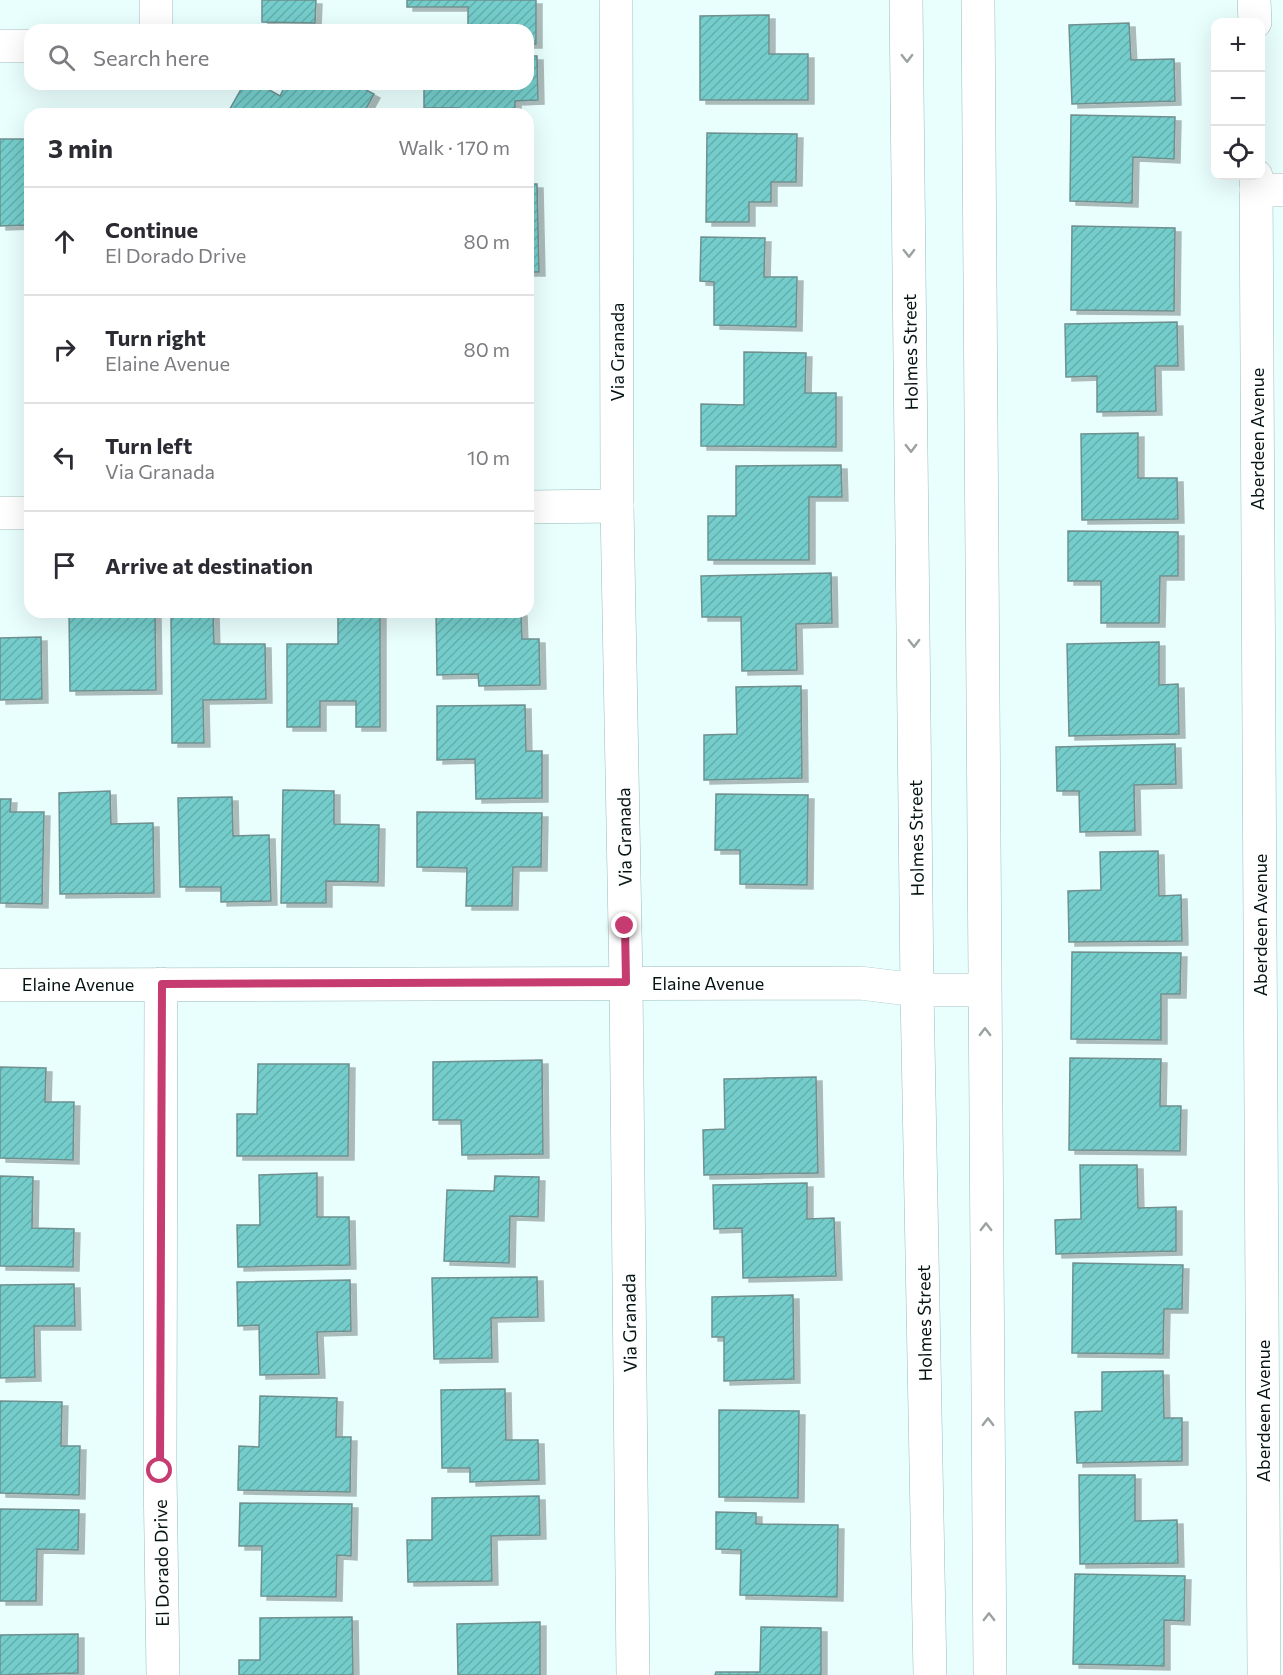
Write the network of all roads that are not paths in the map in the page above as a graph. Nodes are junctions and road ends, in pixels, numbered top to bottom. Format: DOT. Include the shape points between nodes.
graph roads {
  1 [pos="156,0"];
  2 [pos="616,0"];
  3 [pos="906,0"];
  4 [pos="978,0"];
  5 [pos="1254,0"];
  6 [pos="1255,18"];
  7 [pos="156,24"];
  8 [pos="0,46"];
  9 [pos="24,46"];
  10 [pos="1265,185"];
  11 [pos="617,506"];
  12 [pos="534,507"];
  13 [pos="0,513"];
  14 [pos="24,513"];
  15 [pos="626,982"];
  16 [pos="162,984"];
  17 [pos="0,985"];
  18 [pos="917,990"];
  19 [pos="984,990"];
  20 [pos="163,1675"];
  21 [pos="633,1675"];
  22 [pos="930,1675"];
  23 [pos="990,1675"];
  24 [pos="1264,1675"];
  1 -- 7 [label="street"];
  2 -- 11 [label="street, Via Granada"];
  3 -- 18 [label="street, Holmes Street, one-way"];
  4 -- 19 [label="street"];
  5 -- 6 [label="street"];
  8 -- 9 [label="street"];
  10 -- 24 [label="street, Aberdeen Avenue"];
  11 -- 12 [label="street"];
  11 -- 15 [label="street, Via Granada"];
  13 -- 14 [label="street"];
  15 -- 16 [label="street, Elaine Avenue"];
  15 -- 18 [label="street, Elaine Avenue" via="860,983"];
  15 -- 21 [label="street, Via Granada"];
  16 -- 17 [label="street, Elaine Avenue"];
  16 -- 20 [label="street, El Dorado Drive"];
  18 -- 19 [label="street, Elaine Avenue"];
  18 -- 22 [label="street, Holmes Street"];
  23 -- 19 [label="street, one-way"];
}
